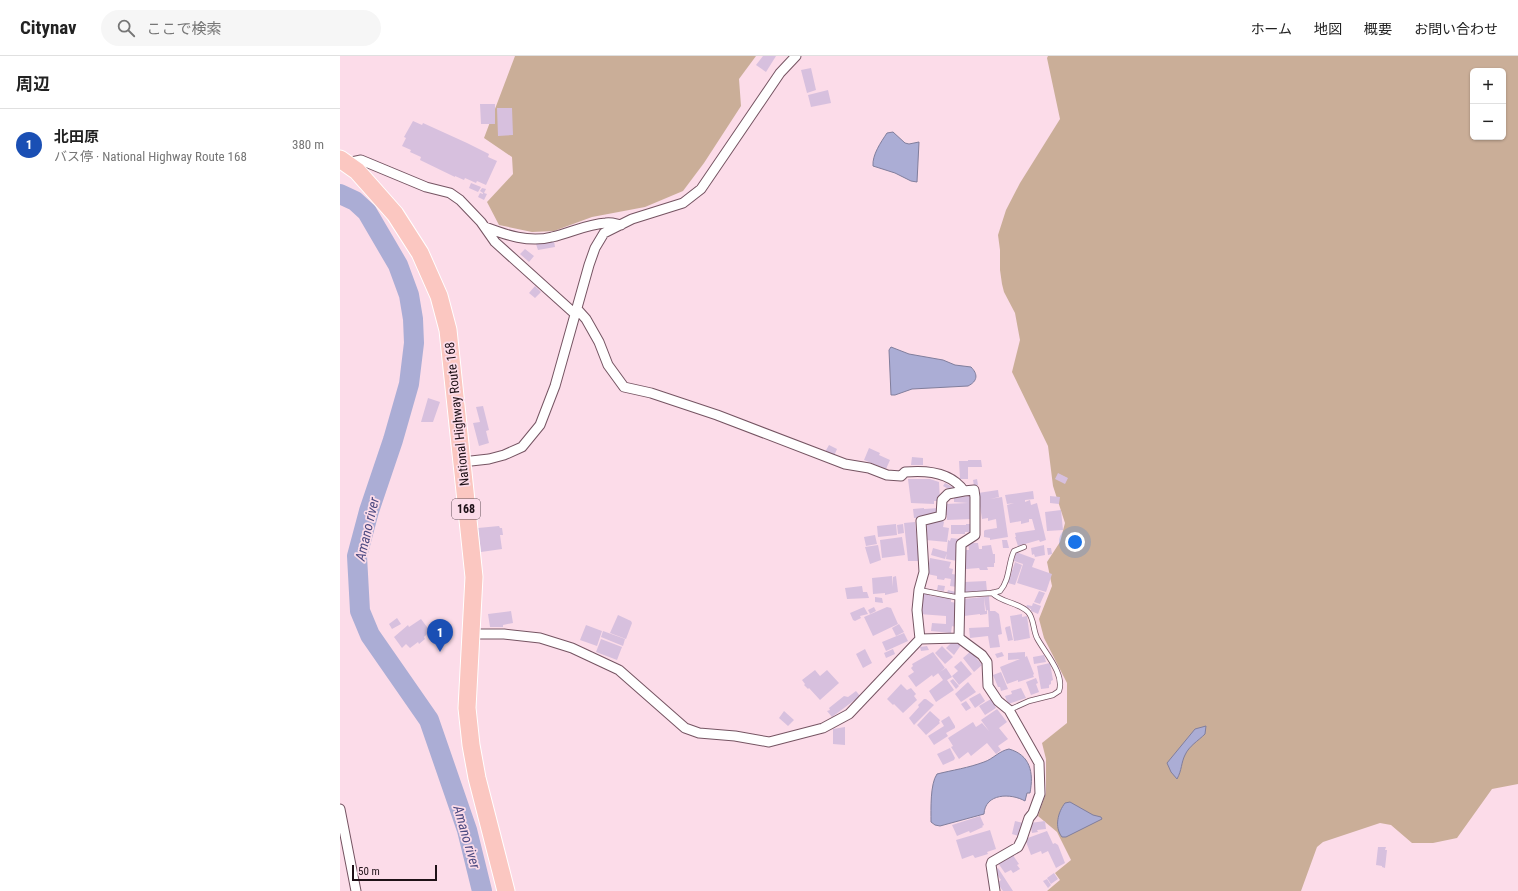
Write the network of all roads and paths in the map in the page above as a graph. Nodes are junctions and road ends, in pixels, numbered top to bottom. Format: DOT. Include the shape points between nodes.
graph roads {
  1 [pos="796,56"];
  2 [pos="343,161"];
  3 [pos="621,225"];
  4 [pos="485,227"];
  5 [pos="576,311"];
  6 [pos="462,462"];
  7 [pos="964,491"];
  8 [pos="1024,547"];
  9 [pos="918,590"];
  10 [pos="992,593"];
  11 [pos="960,597"];
  12 [pos="470,634"];
  13 [pos="920,638"];
  14 [pos="959,638"];
  15 [pos="1009,710"];
  16 [pos="340,809"];
  17 [pos="356,891"];
  18 [pos="506,891"];
  19 [pos="995,891"];
  1 -- 3 [label="street" via="780,73 701,189 683,203"];
  2 -- 4 [label="street" via="361,160 426,187 450,193"];
  2 -- 6 [label="highway, National Highway Route 168 / 168" via="357,171 395,214 420,253 439,296 448,330"];
  3 -- 4 [label="street" via="606,222 551,238 534,239 500,233"];
  3 -- 5 [label="street" via="604,233 595,248"];
  4 -- 5 [label="street" via="495,242"];
  5 -- 6 [label="street" via="555,386 540,424 532,435 522,447 504,455"];
  5 -- 7 [label="street" via="586,319 600,342 608,365 624,387 651,393 717,415 845,464 869,468 887,475 901,476 905,472 919,470 931,472 958,482"];
  6 -- 12 [label="highway, National Highway Route 168 / 168" via="474,578"];
  7 -- 9 [label="street" via="948,494 942,500 941,516 921,522 924,572"];
  7 -- 11 [label="street" via="974,490 976,497 974,535 961,544"];
  8 -- 10 [label="lane" via="1014,551 1011,556 1003,588"];
  9 -- 11 [label="lane"];
  9 -- 13 [label="street"];
  10 -- 11 [label="lane"];
  10 -- 15 [label="lane" via="1030,613 1036,636 1053,663 1060,681 1059,691"];
  11 -- 14 [label="street"];
  12 -- 13 [label="street" via="540,638 572,648 620,670 691,731 768,742 823,728 849,714"];
  12 -- 18 [label="highway, National Highway Route 168 / 168" via="468,708 471,745"];
  13 -- 14 [label="street"];
  14 -- 15 [label="street" via="982,654 987,662 988,686 998,701"];
  15 -- 19 [label="street" via="1039,763 1040,794 1018,847 992,862"];
  16 -- 17 [label="street"];
}
